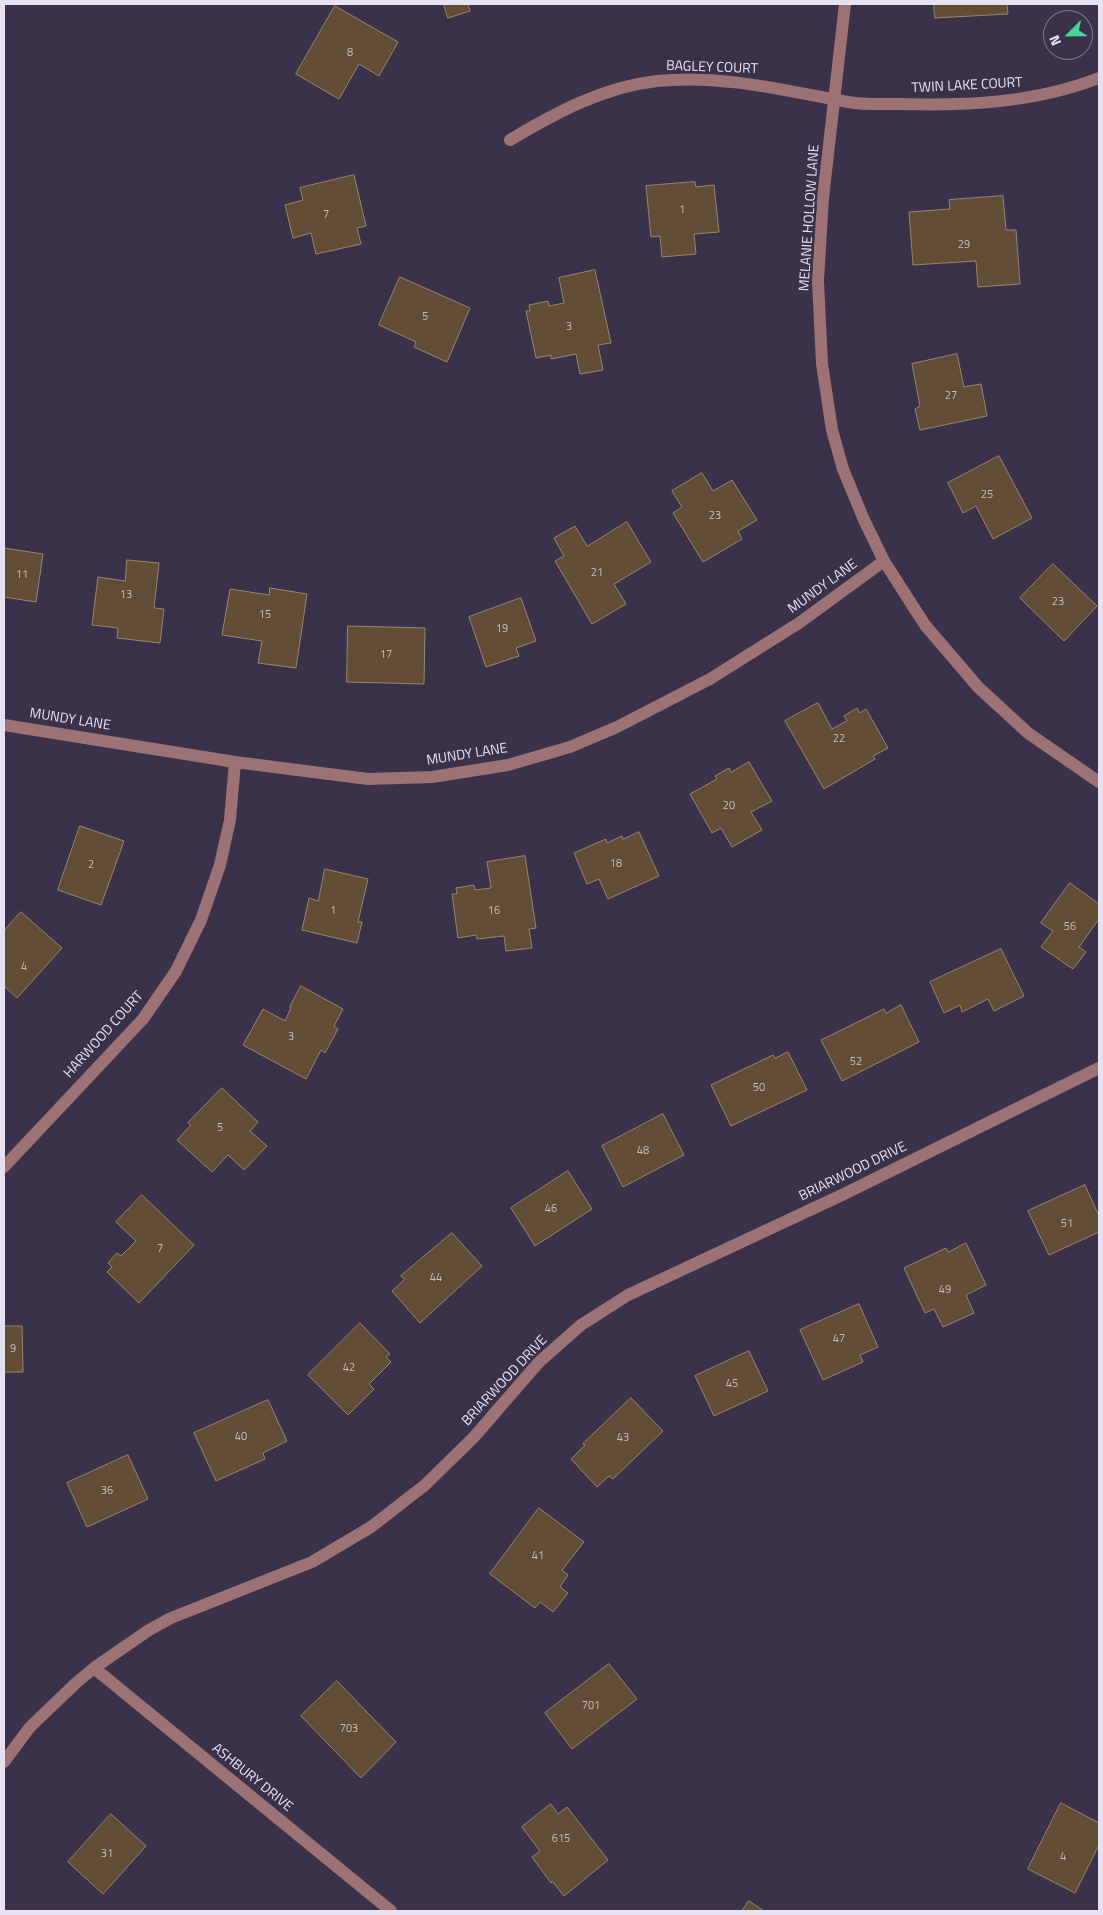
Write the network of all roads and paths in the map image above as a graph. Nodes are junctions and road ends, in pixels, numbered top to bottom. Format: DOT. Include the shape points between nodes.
graph roads {
  1 [pos="845,4"];
  2 [pos="1099,78"];
  3 [pos="834,99"];
  4 [pos="510,140"];
  5 [pos="884,562"];
  6 [pos="4,725"];
  7 [pos="235,762"];
  8 [pos="1099,782"];
  9 [pos="1099,1068"];
  10 [pos="4,1167"];
  11 [pos="94,1668"];
  12 [pos="4,1762"];
  13 [pos="390,1911"];
  1 -- 3 [label="street, MELANIE HOLLOW LANE"];
  2 -- 3 [label="street, TWIN LAKE COURT" via="1070,89 1021,100 938,105"];
  3 -- 4 [label="street, BAGLEY COURT" via="766,86 695,80 656,81 604,93 555,113"];
  3 -- 5 [label="street, MELANIE HOLLOW LANE" via="818,281 822,364 832,430 843,469"];
  5 -- 7 [label="street, MUNDY LANE" via="799,623 710,679 617,727 570,747 508,765 432,777 368,779"];
  5 -- 8 [label="street, MELANIE HOLLOW LANE" via="925,625 978,687 1028,733"];
  6 -- 7 [label="street, MUNDY LANE"];
  7 -- 10 [label="street, HARWOOD COURT" via="230,820 220,865 201,920 176,971 143,1018"];
  9 -- 11 [label="street, BRIARWOOD DRIVE" via="842,1195 628,1295 581,1326 539,1362 474,1437 425,1485 371,1527 312,1562 171,1618"];
  11 -- 12 [label="street, BRIARWOOD DRIVE" via="30,1727"];
  11 -- 13 [label="street, ASHBURY DRIVE"];
}
